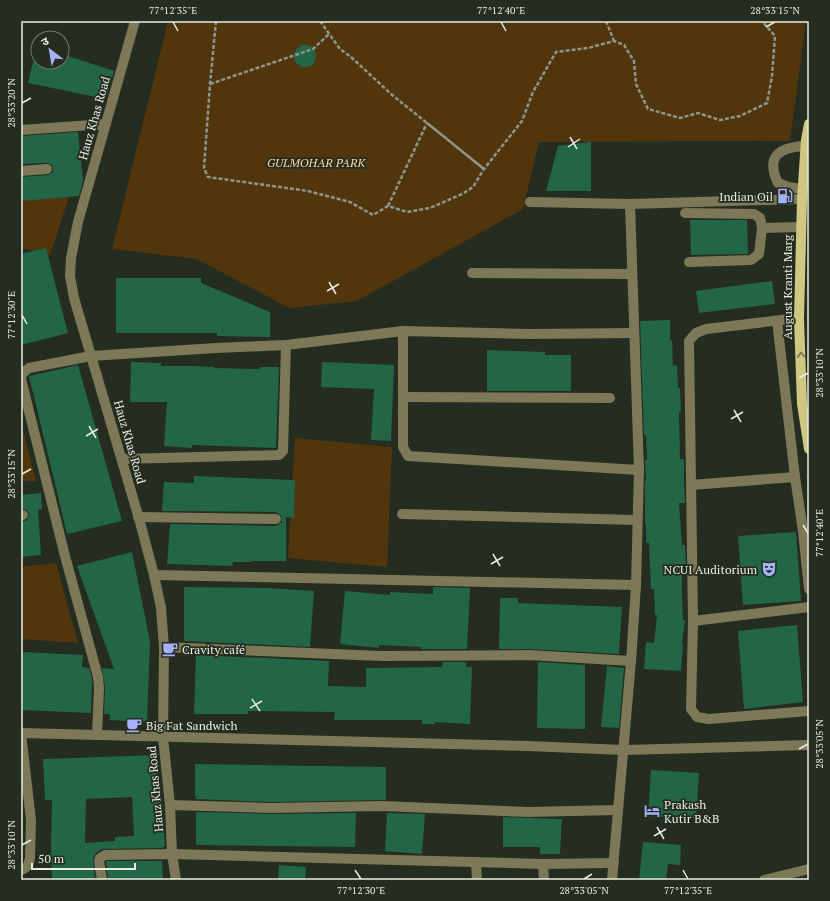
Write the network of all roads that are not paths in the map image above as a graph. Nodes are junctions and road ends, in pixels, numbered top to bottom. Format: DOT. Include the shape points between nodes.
graph roads {
  1 [pos="136,21"];
  2 [pos="106,124"];
  3 [pos="809,124"];
  4 [pos="21,130"];
  5 [pos="805,146"];
  6 [pos="47,169"];
  7 [pos="21,171"];
  8 [pos="802,194"];
  9 [pos="530,202"];
  10 [pos="630,204"];
  11 [pos="685,213"];
  12 [pos="800,227"];
  13 [pos="762,228"];
  14 [pos="689,262"];
  15 [pos="472,273"];
  16 [pos="632,274"];
  17 [pos="799,319"];
  18 [pos="777,321"];
  19 [pos="403,331"];
  20 [pos="634,333"];
  21 [pos="286,345"];
  22 [pos="91,356"];
  23 [pos="21,378"];
  24 [pos="403,397"];
  25 [pos="610,398"];
  26 [pos="809,449"];
  27 [pos="122,459"];
  28 [pos="639,470"];
  29 [pos="795,477"];
  30 [pos="691,485"];
  31 [pos="402,514"];
  32 [pos="138,516"];
  33 [pos="276,519"];
  34 [pos="637,520"];
  35 [pos="154,575"];
  36 [pos="636,585"];
  37 [pos="809,589"];
  38 [pos="809,607"];
  39 [pos="693,621"];
  40 [pos="164,647"];
  41 [pos="631,661"];
  42 [pos="809,711"];
  43 [pos="21,733"];
  44 [pos="97,735"];
  45 [pos="163,737"];
  46 [pos="809,745"];
  47 [pos="624,750"];
  48 [pos="170,805"];
  49 [pos="617,810"];
  50 [pos="172,854"];
  51 [pos="476,862"];
  52 [pos="614,863"];
  53 [pos="543,864"];
  54 [pos="809,869"];
  55 [pos="21,870"];
  56 [pos="102,880"];
  57 [pos="176,880"];
  58 [pos="477,880"];
  59 [pos="544,880"];
  60 [pos="612,880"];
  61 [pos="764,880"];
  1 -- 2 [label="street, Hauz Khas Road"];
  2 -- 4 [label="street"];
  2 -- 22 [label="street, Hauz Khas Road" via="78,222 71,258 70,276 74,298"];
  3 -- 5 [label="main road, August Kranti Marg"];
  5 -- 8 [label="main road, August Kranti Marg"];
  5 -- 8 [label="street" via="779,152 773,161 773,173 778,183"];
  6 -- 7 [label="street"];
  8 -- 10 [label="street"];
  8 -- 12 [label="main road, August Kranti Marg"];
  9 -- 10 [label="street"];
  10 -- 16 [label="street"];
  11 -- 13 [label="street" via="754,214 760,218"];
  12 -- 13 [label="street"];
  12 -- 17 [label="main road, August Kranti Marg"];
  13 -- 14 [label="street" via="759,254 751,260"];
  15 -- 16 [label="street"];
  16 -- 20 [label="street"];
  17 -- 18 [label="street"];
  26 -- 17 [label="main road, August Kranti Marg, one-way" via="802,404"];
  18 -- 29 [label="street"];
  18 -- 30 [label="street" via="706,329 696,333 689,341"];
  19 -- 20 [label="street"];
  19 -- 21 [label="street"];
  19 -- 24 [label="street"];
  20 -- 28 [label="street"];
  21 -- 22 [label="street"];
  21 -- 27 [label="street" via="283,451 279,455"];
  22 -- 23 [label="street" via="29,368"];
  22 -- 27 [label="street, Hauz Khas Road"];
  23 -- 44 [label="street" via="98,677"];
  24 -- 25 [label="street"];
  24 -- 28 [label="street" via="403,447 408,456"];
  27 -- 32 [label="street, Hauz Khas Road"];
  28 -- 34 [label="street"];
  29 -- 30 [label="street"];
  29 -- 37 [label="street"];
  30 -- 39 [label="street"];
  31 -- 34 [label="street"];
  32 -- 33 [label="street"];
  32 -- 35 [label="street, Hauz Khas Road"];
  34 -- 36 [label="street"];
  35 -- 36 [label="street"];
  35 -- 40 [label="street, Hauz Khas Road" via="161,608"];
  36 -- 41 [label="street"];
  38 -- 39 [label="street"];
  39 -- 42 [label="street" via="691,709 696,717 709,719"];
  40 -- 41 [label="street" via="382,656 529,655"];
  40 -- 45 [label="street, Hauz Khas Road"];
  41 -- 47 [label="street"];
  43 -- 44 [label="street"];
  43 -- 55 [label="street" via="31,820 29,864"];
  44 -- 45 [label="street"];
  45 -- 47 [label="street"];
  45 -- 48 [label="street, Hauz Khas Road"];
  46 -- 47 [label="street"];
  47 -- 49 [label="street"];
  48 -- 49 [label="street" via="271,808 382,806 528,812"];
  48 -- 50 [label="street, Hauz Khas Road"];
  49 -- 52 [label="street"];
  50 -- 51 [label="street"];
  50 -- 56 [label="street" via="105,855 99,861"];
  50 -- 57 [label="street, Hauz Khas Road"];
  51 -- 53 [label="street"];
  51 -- 58 [label="street"];
  52 -- 53 [label="street"];
  52 -- 60 [label="street"];
  53 -- 59 [label="street"];
  54 -- 61 [label="street"];
}
